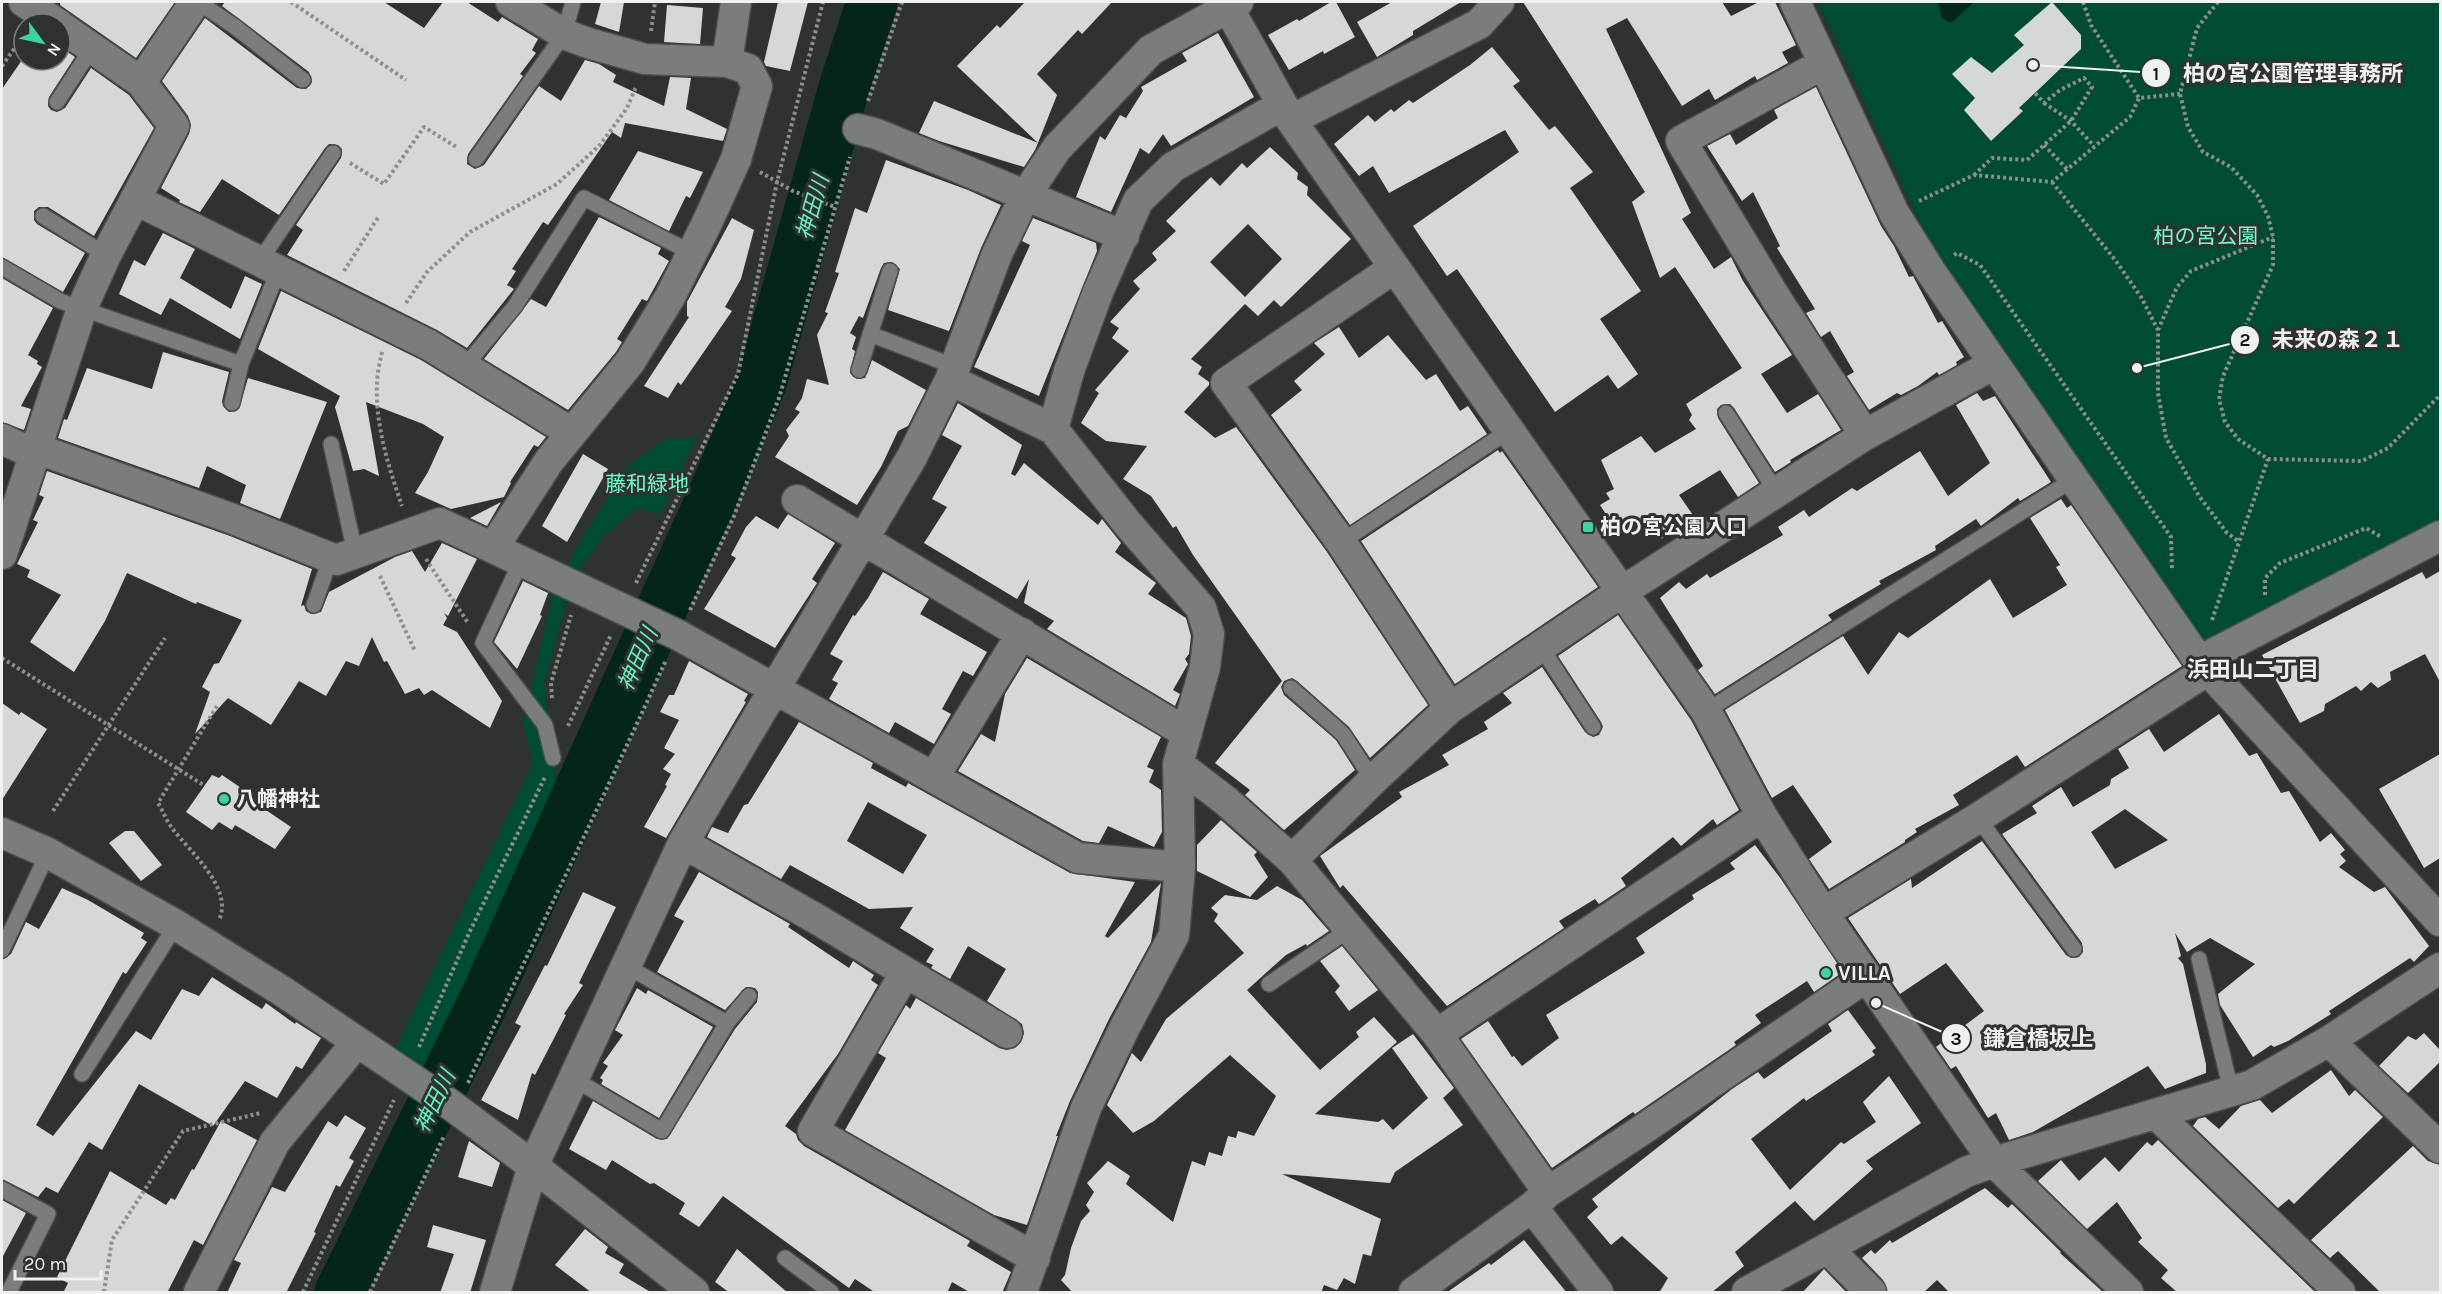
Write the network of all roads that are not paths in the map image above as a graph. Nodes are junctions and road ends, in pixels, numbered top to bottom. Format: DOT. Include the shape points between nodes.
graph roads {
  1 [pos="24,2"];
  2 [pos="196,2"];
  3 [pos="511,2"];
  4 [pos="573,2"];
  5 [pos="736,2"];
  6 [pos="1498,2"];
  7 [pos="1795,2"];
  8 [pos="1230,4"];
  9 [pos="39,12"];
  10 [pos="72,34"];
  11 [pos="564,34"];
  12 [pos="92,48"];
  13 [pos="727,62"];
  14 [pos="1823,64"];
  15 [pos="303,80"];
  16 [pos="141,82"];
  17 [pos="57,102"];
  18 [pos="1286,112"];
  19 [pos="858,129"];
  20 [pos="333,153"];
  21 [pos="476,159"];
  22 [pos="1025,196"];
  23 [pos="136,200"];
  24 [pos="43,216"];
  25 [pos="1124,236"];
  26 [pos="692,253"];
  27 [pos="106,255"];
  28 [pos="2,267"];
  29 [pos="269,267"];
  30 [pos="1394,268"];
  31 [pos="890,271"];
  32 [pos="82,308"];
  33 [pos="870,334"];
  34 [pos="241,364"];
  35 [pos="1994,364"];
  36 [pos="465,366"];
  37 [pos="859,370"];
  38 [pos="953,374"];
  39 [pos="232,403"];
  40 [pos="1726,413"];
  41 [pos="1053,429"];
  42 [pos="1510,430"];
  43 [pos="572,433"];
  44 [pos="1865,435"];
  45 [pos="2,439"];
  46 [pos="331,444"];
  47 [pos="34,454"];
  48 [pos="2074,479"];
  49 [pos="1777,493"];
  50 [pos="797,500"];
  51 [pos="2440,536"];
  52 [pos="862,540"];
  53 [pos="1341,542"];
  54 [pos="493,548"];
  55 [pos="351,553"];
  56 [pos="2,554"];
  57 [pos="521,561"];
  58 [pos="1623,591"];
  59 [pos="315,605"];
  60 [pos="1022,633"];
  61 [pos="1541,647"];
  62 [pos="2203,666"];
  63 [pos="775,688"];
  64 [pos="1291,688"];
  65 [pos="1450,708"];
  66 [pos="1706,711"];
  67 [pos="1593,727"];
  68 [pos="1187,733"];
  69 [pos="553,758"];
  70 [pos="1178,764"];
  71 [pos="934,777"];
  72 [pos="1373,780"];
  73 [pos="1762,816"];
  74 [pos="1978,818"];
  75 [pos="2,833"];
  76 [pos="683,843"];
  77 [pos="48,853"];
  78 [pos="1292,860"];
  79 [pos="1180,867"];
  80 [pos="1823,913"];
  81 [pos="2440,921"];
  82 [pos="176,925"];
  83 [pos="1350,929"];
  84 [pos="2074,949"];
  85 [pos="2,950"];
  86 [pos="2199,959"];
  87 [pos="627,966"];
  88 [pos="2440,968"];
  89 [pos="905,973"];
  90 [pos="1866,977"];
  91 [pos="1269,984"];
  92 [pos="749,996"];
  93 [pos="728,1023"];
  94 [pos="1007,1034"];
  95 [pos="1437,1034"];
  96 [pos="2329,1041"];
  97 [pos="357,1042"];
  98 [pos="82,1074"];
  99 [pos="573,1079"];
  100 [pos="2231,1090"];
  101 [pos="2156,1114"];
  102 [pos="2440,1148"];
  103 [pos="1994,1162"];
  104 [pos="533,1166"];
  105 [pos="2,1189"];
  106 [pos="1540,1199"];
  107 [pos="1827,1248"];
  108 [pos="785,1258"];
  109 [pos="1035,1258"];
  110 [pos="821,1290"];
  111 [pos="9,1293"];
  112 [pos="199,1293"];
  113 [pos="495,1293"];
  114 [pos="694,1293"];
  115 [pos="1022,1293"];
  116 [pos="1414,1293"];
  117 [pos="1598,1293"];
  118 [pos="1747,1293"];
  119 [pos="1871,1293"];
  120 [pos="2128,1293"];
  121 [pos="2340,1293"];
  1 -- 9 [label="street"];
  2 -- 15 [label="lane"];
  2 -- 16 [label="street"];
  3 -- 11 [label="street"];
  4 -- 11 [label="lane"];
  5 -- 13 [label="street"];
  6 -- 18 [label="street" via="1479,24"];
  7 -- 14 [label="street"];
  8 -- 18 [label="street"];
  8 -- 22 [label="street" via="1151,50 1057,148"];
  10 -- 12 [label="street"];
  11 -- 13 [label="street" via="645,59"];
  11 -- 21 [label="lane"];
  12 -- 16 [label="street"];
  12 -- 17 [label="lane"];
  13 -- 26 [label="street" via="748,69 758,86 736,159"];
  14 -- 35 [label="street" via="1894,213"];
  14 -- 44 [label="street" via="1681,141"];
  16 -- 23 [label="street" via="174,126"];
  18 -- 25 [label="street" via="1173,167 1138,201"];
  18 -- 30 [label="street"];
  19 -- 22 [label="street"];
  20 -- 29 [label="lane"];
  22 -- 25 [label="street"];
  22 -- 38 [label="street" via="998,254"];
  23 -- 27 [label="street"];
  23 -- 29 [label="street"];
  24 -- 27 [label="lane"];
  25 -- 41 [label="street" via="1098,292"];
  26 -- 36 [label="lane" via="584,198 515,306"];
  26 -- 43 [label="street" via="630,362"];
  27 -- 32 [label="street"];
  28 -- 32 [label="lane" via="60,302"];
  29 -- 34 [label="lane"];
  29 -- 36 [label="street"];
  30 -- 42 [label="street"];
  30 -- 53 [label="street" via="1226,383"];
  31 -- 33 [label="lane"];
  32 -- 34 [label="lane"];
  32 -- 47 [label="street"];
  33 -- 37 [label="lane"];
  33 -- 38 [label="lane"];
  34 -- 39 [label="lane"];
  35 -- 44 [label="street"];
  35 -- 48 [label="street"];
  36 -- 43 [label="street"];
  38 -- 41 [label="street"];
  38 -- 52 [label="street" via="912,457"];
  40 -- 49 [label="lane"];
  41 -- 68 [label="street" via="1201,608 1209,634 1205,667"];
  42 -- 53 [label="lane"];
  42 -- 58 [label="street"];
  43 -- 54 [label="street" via="549,461"];
  44 -- 49 [label="street"];
  45 -- 47 [label="street"];
  46 -- 55 [label="lane"];
  47 -- 55 [label="street" via="46,452 236,520"];
  47 -- 56 [label="street"];
  48 -- 62 [label="street"];
  48 -- 66 [label="lane"];
  49 -- 58 [label="street"];
  50 -- 52 [label="street"];
  51 -- 62 [label="street" via="2277,621"];
  52 -- 60 [label="street"];
  52 -- 63 [label="street"];
  53 -- 65 [label="street"];
  54 -- 55 [label="street" via="440,523"];
  54 -- 57 [label="street"];
  55 -- 59 [label="lane"];
  57 -- 63 [label="street" via="628,611"];
  57 -- 69 [label="lane" via="483,643 545,725"];
  58 -- 61 [label="street"];
  58 -- 66 [label="street"];
  60 -- 68 [label="street"];
  60 -- 71 [label="street"];
  61 -- 65 [label="street"];
  61 -- 67 [label="lane"];
  62 -- 74 [label="street"];
  62 -- 81 [label="street"];
  63 -- 71 [label="street"];
  63 -- 76 [label="street"];
  64 -- 72 [label="lane" via="1342,734"];
  65 -- 72 [label="street"];
  66 -- 73 [label="street"];
  68 -- 70 [label="street"];
  70 -- 78 [label="street"];
  70 -- 79 [label="street"];
  71 -- 79 [label="street" via="1078,858"];
  72 -- 78 [label="street"];
  73 -- 80 [label="street"];
  73 -- 95 [label="street"];
  74 -- 80 [label="street"];
  74 -- 84 [label="lane"];
  75 -- 77 [label="street"];
  76 -- 87 [label="street"];
  76 -- 89 [label="street"];
  77 -- 82 [label="street"];
  77 -- 85 [label="lane"];
  78 -- 83 [label="street"];
  79 -- 109 [label="street" via="1174,935 1086,1108"];
  80 -- 90 [label="street"];
  82 -- 97 [label="street"];
  82 -- 98 [label="lane"];
  83 -- 91 [label="lane"];
  83 -- 95 [label="street"];
  86 -- 100 [label="lane"];
  87 -- 93 [label="lane"];
  87 -- 99 [label="street"];
  88 -- 96 [label="street"];
  89 -- 94 [label="street"];
  89 -- 109 [label="street" via="813,1131"];
  90 -- 103 [label="street"];
  90 -- 106 [label="street"];
  92 -- 93 [label="lane"];
  93 -- 99 [label="lane" via="662,1131"];
  95 -- 106 [label="street"];
  96 -- 100 [label="street" via="2252,1085"];
  96 -- 102 [label="street"];
  97 -- 104 [label="street"];
  97 -- 112 [label="street" via="275,1142"];
  99 -- 104 [label="street"];
  100 -- 101 [label="street"];
  101 -- 103 [label="street"];
  101 -- 121 [label="street"];
  103 -- 107 [label="street" via="1966,1172"];
  103 -- 120 [label="street"];
  104 -- 113 [label="street"];
  104 -- 114 [label="street"];
  105 -- 111 [label="lane" via="48,1214"];
  106 -- 116 [label="street"];
  106 -- 117 [label="street"];
  107 -- 118 [label="street"];
  107 -- 119 [label="street"];
  108 -- 110 [label="lane"];
  109 -- 115 [label="street"];
}
